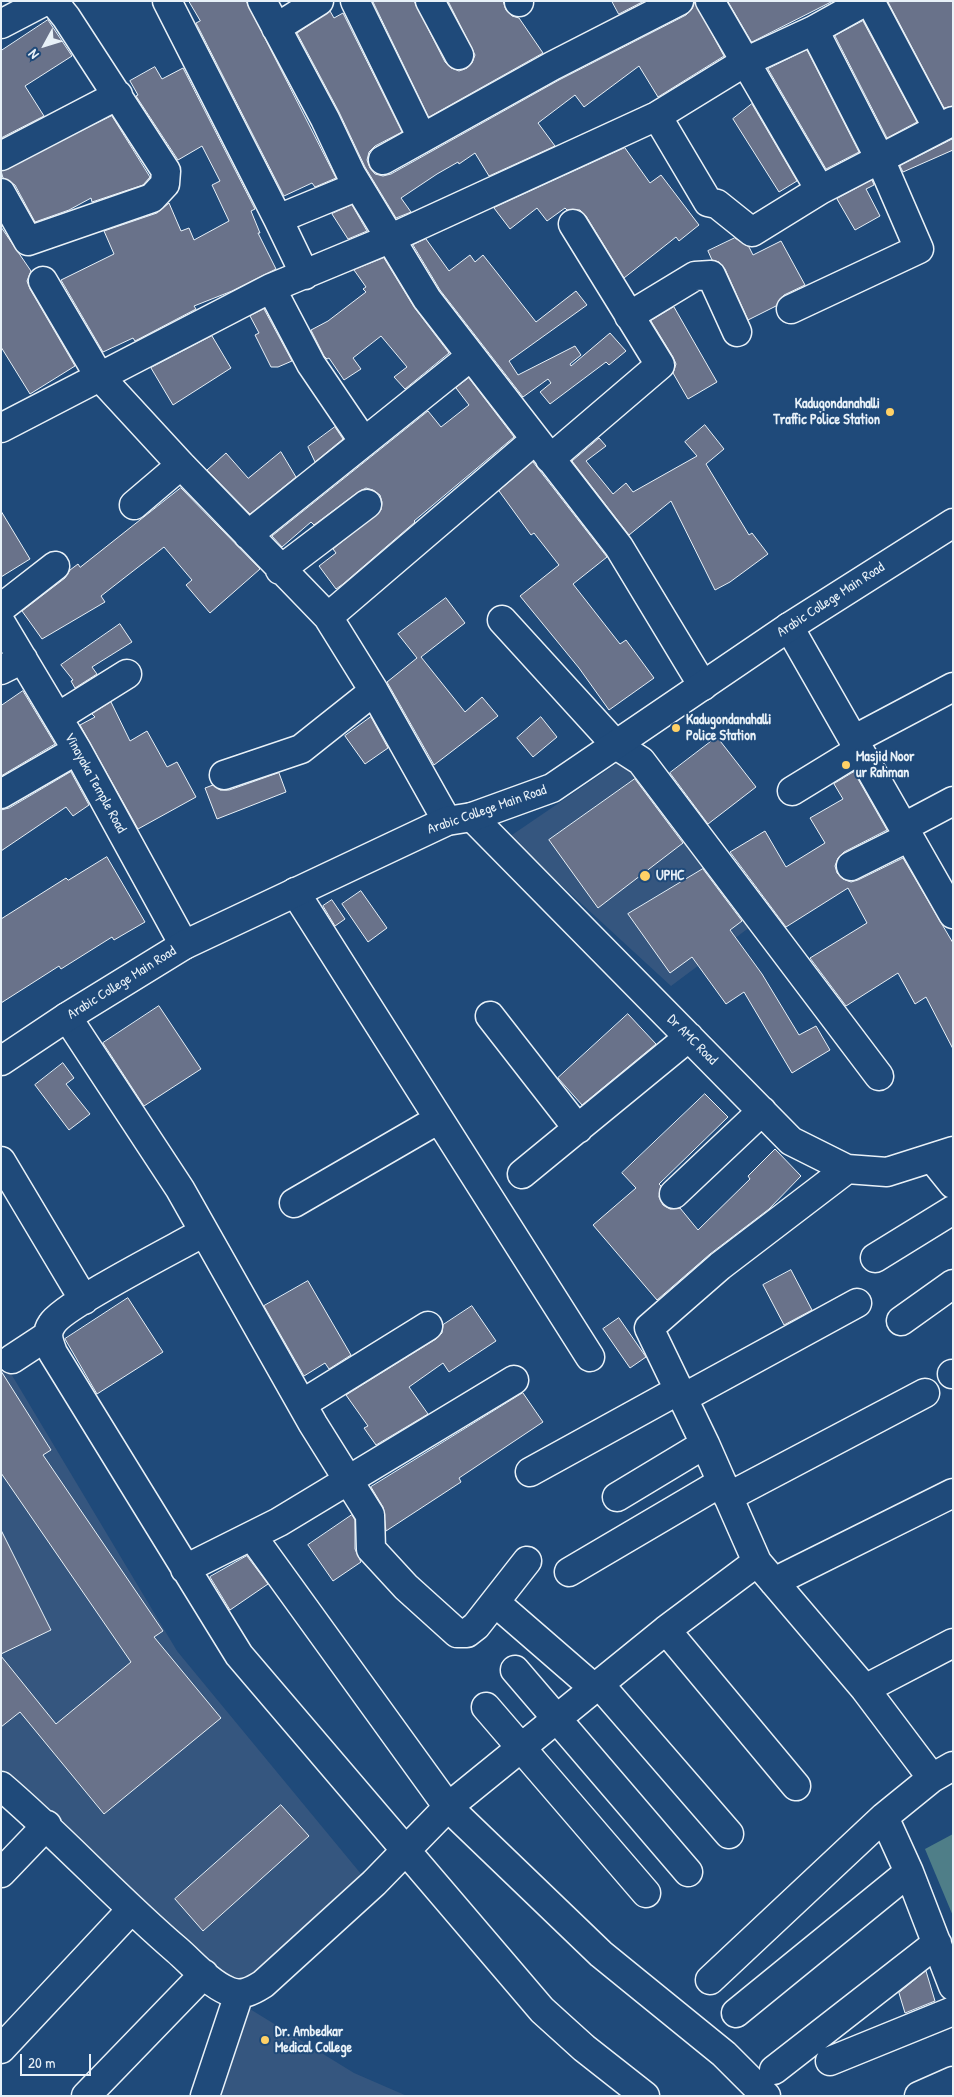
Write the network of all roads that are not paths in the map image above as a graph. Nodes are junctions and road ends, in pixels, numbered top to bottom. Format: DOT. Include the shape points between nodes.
graph roads {
  1 [pos="45,1"];
  2 [pos="53,1"];
  3 [pos="167,1"];
  4 [pos="262,1"];
  5 [pos="319,1"];
  6 [pos="355,1"];
  7 [pos="430,1"];
  8 [pos="679,1"];
  9 [pos="710,1"];
  10 [pos="866,1"];
  11 [pos="870,1"];
  12 [pos="1,24"];
  13 [pos="276,28"];
  14 [pos="814,30"];
  15 [pos="459,55"];
  16 [pos="745,62"];
  17 [pos="118,95"];
  18 [pos="657,116"];
  19 [pos="945,125"];
  20 [pos="422,138"];
  21 [pos="1,156"];
  22 [pos="880,159"];
  23 [pos="383,160"];
  24 [pos="358,186"];
  25 [pos="820,190"];
  26 [pos="1,193"];
  27 [pos="278,219"];
  28 [pos="573,224"];
  29 [pos="389,239"];
  30 [pos="304,275"];
  31 [pos="43,281"];
  32 [pos="271,288"];
  33 [pos="791,309"];
  34 [pos="629,316"];
  35 [pos="737,332"];
  36 [pos="470,356"];
  37 [pos="99,376"];
  38 [pos="1,428"];
  39 [pos="364,442"];
  40 [pos="542,450"];
  41 [pos="180,465"];
  42 [pos="367,504"];
  43 [pos="134,505"];
  44 [pos="953,523"];
  45 [pos="248,535"];
  46 [pos="55,566"];
  47 [pos="280,570"];
  48 [pos="1,608"];
  49 [pos="328,617"];
  50 [pos="502,620"];
  51 [pos="1,622"];
  52 [pos="789,627"];
  53 [pos="12,665"];
  54 [pos="126,674"];
  55 [pos="703,686"];
  56 [pos="953,687"];
  57 [pos="374,691"];
  58 [pos="58,717"];
  59 [pos="616,745"];
  60 [pos="856,745"];
  61 [pos="77,750"];
  62 [pos="224,775"];
  63 [pos="792,791"];
  64 [pos="1,794"];
  65 [pos="953,801"];
  66 [pos="459,819"];
  67 [pos="906,832"];
  68 [pos="851,866"];
  69 [pos="295,892"];
  70 [pos="950,902"];
  71 [pos="184,945"];
  72 [pos="490,1016"];
  73 [pos="67,1017"];
  74 [pos="689,1038"];
  75 [pos="1,1061"];
  76 [pos="879,1076"];
  77 [pos="762,1111"];
  78 [pos="439,1120"];
  79 [pos="578,1129"];
  80 [pos="942,1155"];
  81 [pos="1,1161"];
  82 [pos="847,1169"];
  83 [pos="522,1174"];
  84 [pos="953,1184"];
  85 [pos="674,1194"];
  86 [pos="294,1203"];
  87 [pos="953,1210"];
  88 [pos="204,1232"];
  89 [pos="875,1258"];
  90 [pos="953,1284"];
  91 [pos="84,1300"];
  92 [pos="858,1303"];
  93 [pos="901,1321"];
  94 [pos="428,1326"];
  95 [pos="47,1336"];
  96 [pos="590,1357"];
  97 [pos="12,1359"];
  98 [pos="514,1380"];
  99 [pos="925,1393"];
  100 [pos="681,1394"];
  101 [pos="302,1404"];
  102 [pos="705,1444"];
  103 [pos="530,1472"];
  104 [pos="349,1482"];
  105 [pos="725,1489"];
  106 [pos="953,1493"];
  107 [pos="617,1497"];
  108 [pos="252,1536"];
  109 [pos="527,1560"];
  110 [pos="185,1569"];
  111 [pos="569,1572"];
  112 [pos="765,1572"];
  113 [pos="496,1603"];
  114 [pos="666,1630"];
  115 [pos="953,1643"];
  116 [pos="515,1670"];
  117 [pos="596,1686"];
  118 [pos="865,1689"];
  119 [pos="486,1707"];
  120 [pos="557,1718"];
  121 [pos="521,1746"];
  122 [pos="942,1772"];
  123 [pos="1,1786"];
  124 [pos="796,1786"];
  125 [pos="448,1807"];
  126 [pos="884,1818"];
  127 [pos="47,1825"];
  128 [pos="729,1834"];
  129 [pos="406,1850"];
  130 [pos="688,1872"];
  131 [pos="908,1872"];
  132 [pos="1,1873"];
  133 [pos="646,1894"];
  134 [pos="131,1910"];
  135 [pos="937,1943"];
  136 [pos="204,1974"];
  137 [pos="710,1980"];
  138 [pos="953,1986"];
  139 [pos="239,1994"];
  140 [pos="953,2010"];
  141 [pos="736,2013"];
  142 [pos="1,2049"];
  143 [pos="830,2061"];
  144 [pos="774,2070"];
  145 [pos="953,2081"];
  146 [pos="86,2096"];
  147 [pos="205,2096"];
  148 [pos="645,2096"];
  149 [pos="766,2096"];
  150 [pos="919,2096"];
  1 -- 12 [label="street"];
  2 -- 17 [label="street"];
  3 -- 27 [label="street"];
  4 -- 13 [label="street"];
  5 -- 13 [label="street"];
  6 -- 20 [label="street"];
  7 -- 15 [label="street"];
  8 -- 20 [label="street"];
  9 -- 16 [label="street"];
  10 -- 14 [label="street"];
  11 -- 19 [label="street"];
  13 -- 24 [label="street"];
  14 -- 16 [label="street"];
  14 -- 22 [label="street"];
  16 -- 18 [label="street"];
  16 -- 25 [label="street"];
  17 -- 21 [label="street"];
  17 -- 26 [label="street" via="166,171 165,184 152,198 28,241"];
  18 -- 25 [label="street" via="708,202 718,204 752,232"];
  18 -- 29 [label="street"];
  19 -- 22 [label="street"];
  20 -- 23 [label="street"];
  22 -- 25 [label="street"];
  22 -- 33 [label="street" via="919,249"];
  24 -- 27 [label="street"];
  24 -- 29 [label="street"];
  27 -- 30 [label="street"];
  28 -- 34 [label="street"];
  29 -- 30 [label="street"];
  29 -- 36 [label="street" via="427,299"];
  30 -- 32 [label="street"];
  31 -- 37 [label="street, Dr AMC Road"];
  32 -- 37 [label="street"];
  32 -- 39 [label="street" via="312,364"];
  34 -- 35 [label="street" via="695,276 711,275"];
  34 -- 40 [label="street" via="660,366"];
  36 -- 39 [label="street"];
  36 -- 40 [label="street"];
  37 -- 38 [label="street"];
  37 -- 41 [label="street, Dr AMC Road"];
  39 -- 45 [label="street"];
  40 -- 49 [label="street"];
  40 -- 55 [label="street" via="619,547"];
  41 -- 43 [label="street"];
  41 -- 45 [label="street, Dr AMC Road"];
  42 -- 47 [label="street"];
  44 -- 52 [label="street, Arabic College Main Road"];
  45 -- 47 [label="street, Dr AMC Road"];
  46 -- 48 [label="street"];
  47 -- 49 [label="street, Dr AMC Road"];
  49 -- 57 [label="street, Dr AMC Road"];
  50 -- 59 [label="street"];
  51 -- 53 [label="street, Vinayaka Temple Road"];
  52 -- 55 [label="street, Arabic College Main Road"];
  52 -- 60 [label="street"];
  53 -- 58 [label="street, Vinayaka Temple Road"];
  54 -- 58 [label="street"];
  55 -- 59 [label="street, Arabic College Main Road"];
  56 -- 60 [label="street"];
  57 -- 62 [label="street" via="301,749"];
  57 -- 66 [label="street, Dr AMC Road"];
  58 -- 61 [label="street, Vinayaka Temple Road"];
  59 -- 66 [label="street, Arabic College Main Road" via="552,788"];
  59 -- 76 [label="street" via="641,761"];
  60 -- 63 [label="street"];
  60 -- 67 [label="street"];
  61 -- 64 [label="street"];
  61 -- 71 [label="street, Vinayaka Temple Road"];
  65 -- 67 [label="street"];
  66 -- 69 [label="street, Arabic College Main Road"];
  66 -- 74 [label="street, Dr AMC Road"];
  67 -- 68 [label="street"];
  67 -- 70 [label="street"];
  69 -- 71 [label="street, Arabic College Main Road"];
  69 -- 78 [label="street"];
  71 -- 73 [label="street, Arabic College Main Road"];
  72 -- 79 [label="street"];
  73 -- 75 [label="street, Arabic College Main Road"];
  73 -- 88 [label="street" via="180,1189"];
  74 -- 77 [label="street, Dr AMC Road"];
  74 -- 79 [label="street"];
  77 -- 82 [label="street, Dr AMC Road" via="791,1141"];
  77 -- 85 [label="street"];
  78 -- 86 [label="street"];
  78 -- 96 [label="street"];
  79 -- 83 [label="street"];
  80 -- 82 [label="street, Dr AMC Road" via="888,1172"];
  80 -- 84 [label="street"];
  81 -- 91 [label="street"];
  82 -- 100 [label="street" via="720,1266 650,1328"];
  87 -- 89 [label="street"];
  88 -- 91 [label="street"];
  88 -- 101 [label="street"];
  90 -- 93 [label="street"];
  91 -- 95 [label="street" via="52,1322"];
  92 -- 100 [label="street"];
  94 -- 101 [label="street"];
  95 -- 97 [label="street"];
  95 -- 110 [label="street" via="53,1353"];
  98 -- 104 [label="street"];
  99 -- 105 [label="street"];
  100 -- 102 [label="street"];
  100 -- 103 [label="street"];
  101 -- 104 [label="street"];
  102 -- 105 [label="street"];
  102 -- 107 [label="street"];
  104 -- 108 [label="street"];
  104 -- 113 [label="street" via="370,1514 371,1549 406,1587 457,1633 467,1633"];
  105 -- 111 [label="street"];
  105 -- 112 [label="street"];
  106 -- 112 [label="street"];
  108 -- 110 [label="street"];
  108 -- 125 [label="street"];
  109 -- 113 [label="street"];
  110 -- 129 [label="street" via="239,1655"];
  112 -- 114 [label="street"];
  112 -- 118 [label="street"];
  113 -- 117 [label="street"];
  114 -- 117 [label="street"];
  114 -- 124 [label="street"];
  115 -- 118 [label="street"];
  116 -- 120 [label="street"];
  117 -- 120 [label="street"];
  117 -- 128 [label="street"];
  118 -- 122 [label="street"];
  119 -- 121 [label="street"];
  120 -- 121 [label="street"];
  120 -- 130 [label="street"];
  121 -- 125 [label="street"];
  121 -- 133 [label="street"];
  122 -- 126 [label="street"];
  123 -- 127 [label="street"];
  125 -- 129 [label="street"];
  125 -- 149 [label="street" via="601,1954 724,2054"];
  126 -- 131 [label="street"];
  126 -- 137 [label="street"];
  127 -- 132 [label="street"];
  127 -- 134 [label="street"];
  129 -- 139 [label="street" via="263,1984"];
  129 -- 148 [label="street" via="542,2010"];
  131 -- 135 [label="street"];
  131 -- 141 [label="street"];
  134 -- 136 [label="street"];
  134 -- 142 [label="street"];
  135 -- 138 [label="street"];
  135 -- 144 [label="street"];
  136 -- 139 [label="street" via="227,1991"];
  136 -- 146 [label="street"];
  139 -- 147 [label="street"];
  140 -- 143 [label="street"];
  145 -- 150 [label="street"];
}
